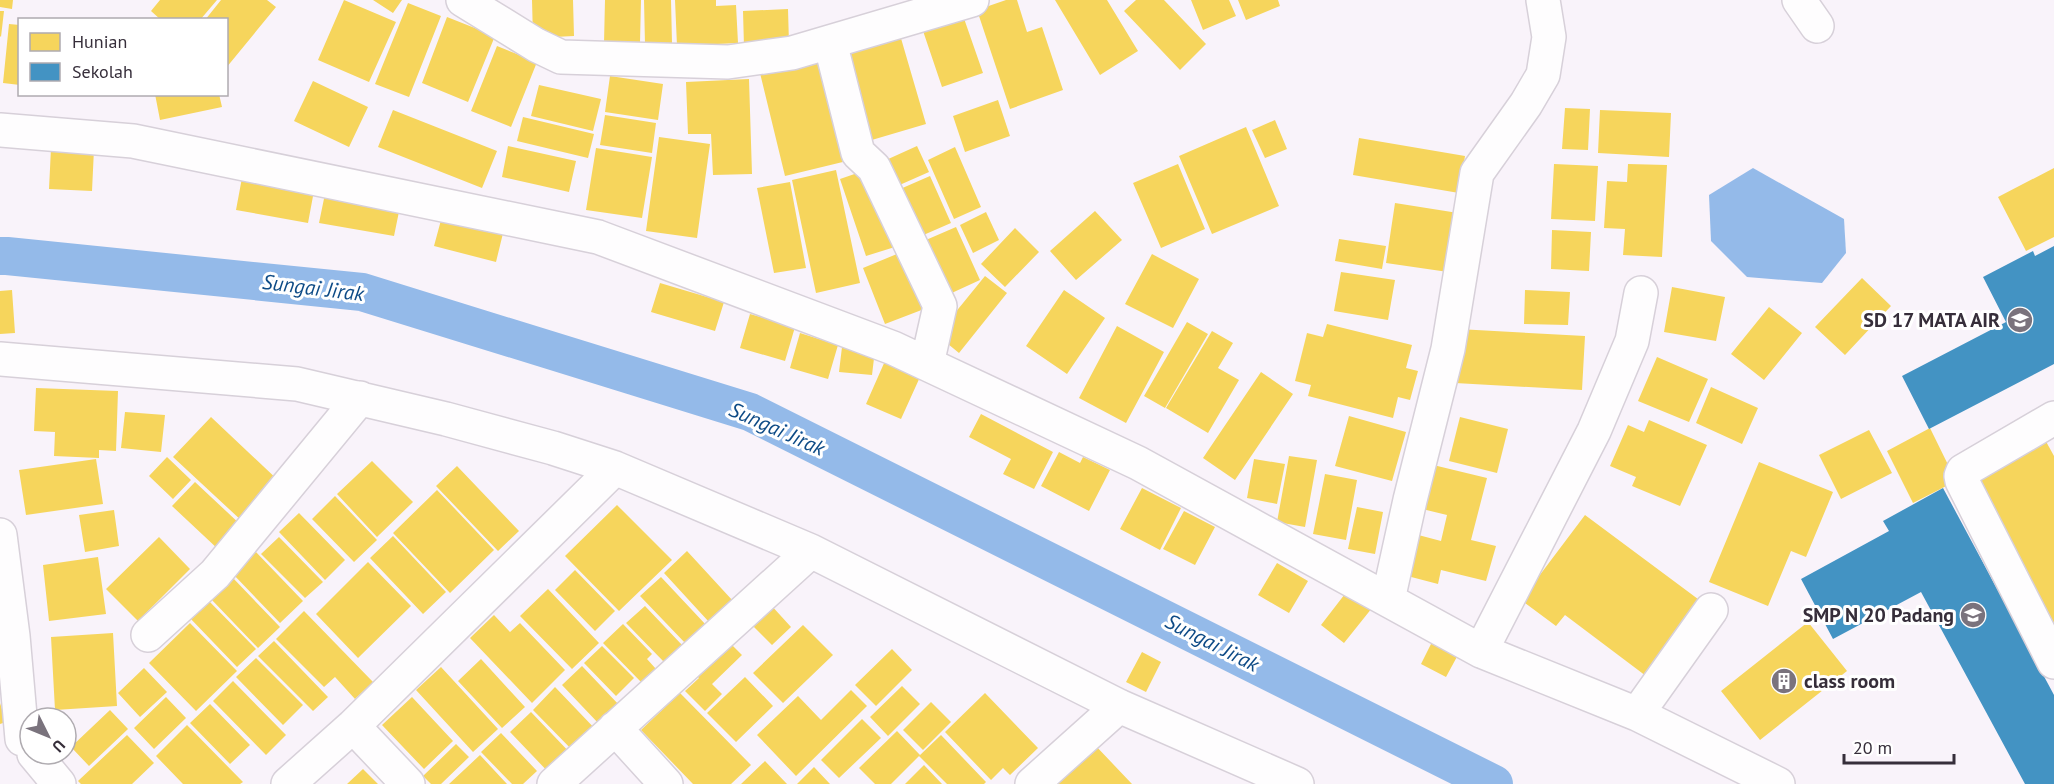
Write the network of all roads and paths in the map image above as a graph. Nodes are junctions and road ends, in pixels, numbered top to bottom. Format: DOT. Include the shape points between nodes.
graph roads {
  1 [pos="463,0"];
  2 [pos="972,0"];
  3 [pos="1543,0"];
  4 [pos="1799,0"];
  5 [pos="1817,26"];
  6 [pos="830,42"];
  7 [pos="0,130"];
  8 [pos="1641,293"];
  9 [pos="0,359"];
  10 [pos="927,364"];
  11 [pos="360,398"];
  12 [pos="2054,418"];
  13 [pos="615,468"];
  14 [pos="0,535"];
  15 [pos="811,551"];
  16 [pos="1388,600"];
  17 [pos="1711,610"];
  18 [pos="148,635"];
  19 [pos="1481,651"];
  20 [pos="2054,662"];
  21 [pos="19,706"];
  22 [pos="1119,706"];
  23 [pos="1637,714"];
  24 [pos="353,726"];
  25 [pos="615,728"];
  26 [pos="40,766"];
  27 [pos="1286,782"];
  28 [pos="59,784"];
  29 [pos="288,784"];
  30 [pos="408,784"];
  31 [pos="554,784"];
  32 [pos="666,784"];
  33 [pos="1032,784"];
  34 [pos="1778,784"];
  1 -- 6 [label="street" via="561,57 728,62 792,54"];
  2 -- 6 [label="street"];
  3 -- 16 [label="street" via="1549,37 1543,75 1477,173 1448,349"];
  4 -- 5 [label="street"];
  6 -- 10 [label="street" via="858,153 874,168 940,306"];
  7 -- 10 [label="street" via="133,141 598,237"];
  8 -- 19 [label="street" via="1632,341 1594,431"];
  9 -- 11 [label="street" via="297,384"];
  10 -- 16 [label="street" via="1138,463"];
  11 -- 13 [label="street"];
  11 -- 18 [label="street" via="215,574"];
  12 -- 20 [label="street" via="1963,471 1961,476"];
  13 -- 15 [label="street"];
  13 -- 24 [label="street"];
  14 -- 21 [label="street"];
  15 -- 22 [label="street"];
  15 -- 25 [label="street"];
  16 -- 19 [label="street"];
  17 -- 23 [label="street"];
  19 -- 23 [label="street"];
  22 -- 27 [label="street"];
  22 -- 33 [label="street"];
  23 -- 34 [label="street"];
  24 -- 29 [label="street"];
  24 -- 30 [label="street"];
  25 -- 31 [label="street"];
  25 -- 32 [label="street"];
  26 -- 28 [label="street"];
}
